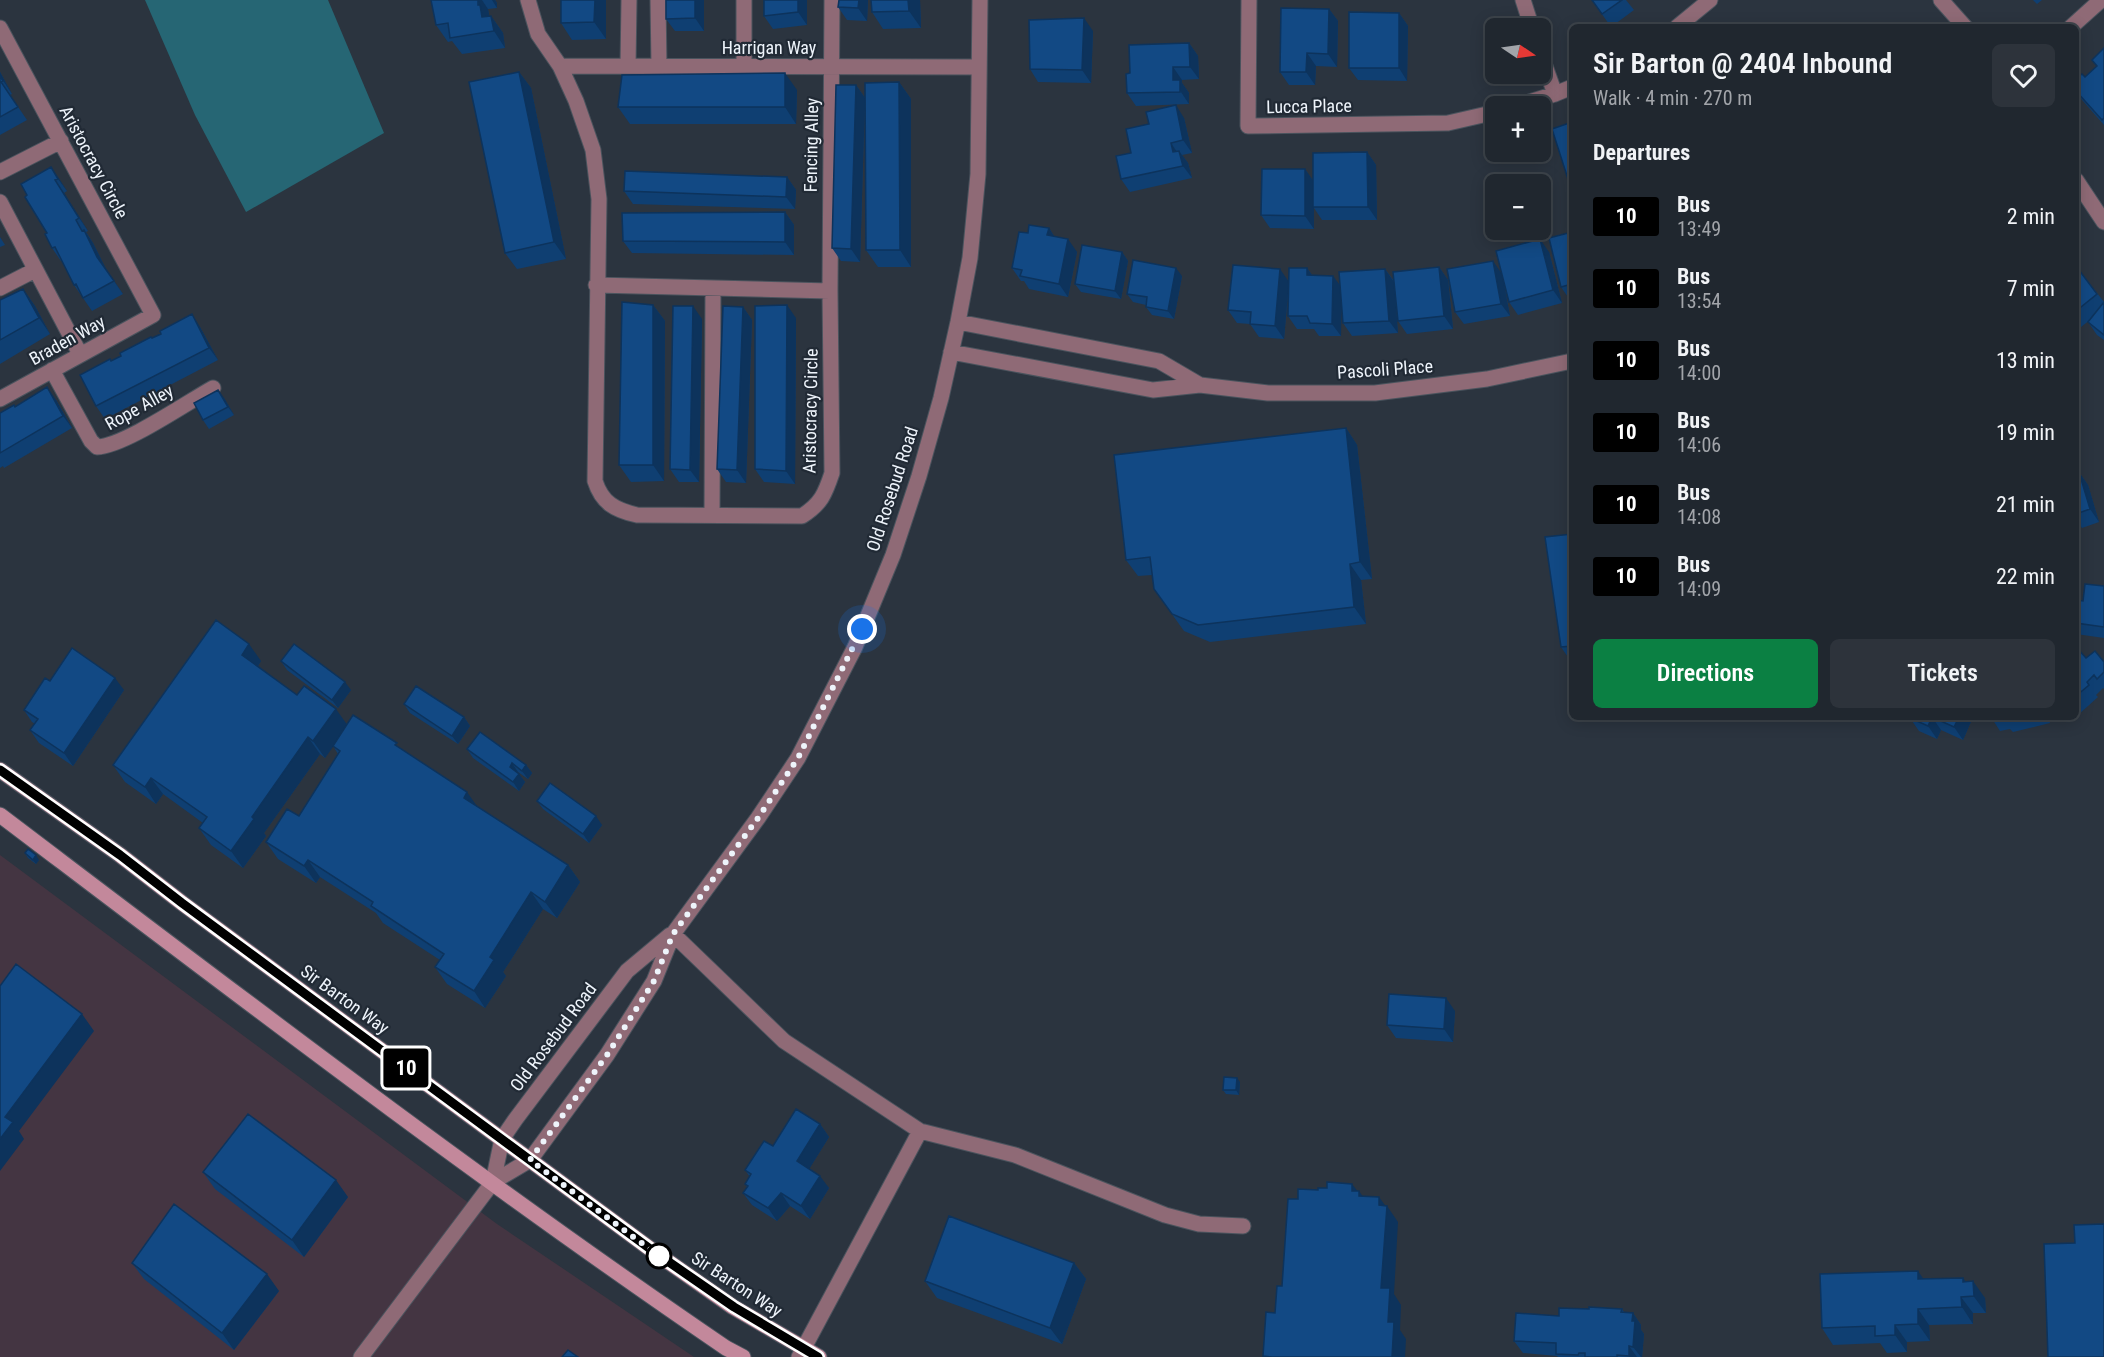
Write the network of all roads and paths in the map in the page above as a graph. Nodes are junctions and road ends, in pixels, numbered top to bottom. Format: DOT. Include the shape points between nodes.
graph roads {
  1 [pos="528,0"];
  2 [pos="629,0"];
  3 [pos="658,0"];
  4 [pos="744,0"];
  5 [pos="832,0"];
  6 [pos="980,0"];
  7 [pos="1249,0"];
  8 [pos="1522,0"];
  9 [pos="1710,0"];
  10 [pos="1941,0"];
  11 [pos="2101,0"];
  12 [pos="1528,18"];
  13 [pos="1681,24"];
  14 [pos="1962,24"];
  15 [pos="2074,24"];
  16 [pos="0,28"];
  17 [pos="560,66"];
  18 [pos="628,66"];
  19 [pos="659,66"];
  20 [pos="744,66"];
  21 [pos="831,66"];
  22 [pos="979,67"];
  23 [pos="1551,83"];
  24 [pos="1569,88"];
  25 [pos="1555,94"];
  26 [pos="1548,96"];
  27 [pos="1485,115"];
  28 [pos="61,141"];
  29 [pos="0,172"];
  30 [pos="2079,184"];
  31 [pos="0,202"];
  32 [pos="2104,222"];
  33 [pos="35,270"];
  34 [pos="596,285"];
  35 [pos="0,288"];
  36 [pos="714,289"];
  37 [pos="830,291"];
  38 [pos="153,315"];
  39 [pos="958,322"];
  40 [pos="951,352"];
  41 [pos="80,354"];
  42 [pos="1569,362"];
  43 [pos="52,370"];
  44 [pos="1200,385"];
  45 [pos="213,388"];
  46 [pos="0,399"];
  47 [pos="712,515"];
  48 [pos="0,770"];
  49 [pos="0,815"];
  50 [pos="673,934"];
  51 [pos="920,1131"];
  52 [pos="502,1139"];
  53 [pos="530,1160"];
  54 [pos="492,1182"];
  55 [pos="1244,1226"];
  56 [pos="801,1353"];
  57 [pos="361,1357"];
  58 [pos="743,1357"];
  59 [pos="819,1357"];
  1 -- 17 [label="street, Aristocracy Circle" via="538,34"];
  2 -- 18 [label="street"];
  3 -- 19 [label="street"];
  4 -- 20 [label="street"];
  5 -- 21 [label="street, Fencing Alley"];
  6 -- 22 [label="street, Old Rosebud Road"];
  7 -- 27 [label="street, Lucca Place" via="1248,126 1448,123"];
  8 -- 12 [label="street"];
  9 -- 13 [label="street"];
  10 -- 14 [label="street"];
  11 -- 15 [label="street"];
  16 -- 28 [label="street, Aristocracy Circle"];
  17 -- 18 [label="street, Harrigan Way"];
  17 -- 34 [label="street, Aristocracy Circle" via="593,150 598,199"];
  18 -- 19 [label="street, Harrigan Way"];
  19 -- 20 [label="street, Harrigan Way"];
  20 -- 21 [label="street, Harrigan Way"];
  21 -- 22 [label="street, Harrigan Way"];
  21 -- 37 [label="street, Fencing Alley"];
  22 -- 39 [label="street, Old Rosebud Road" via="978,174 970,258"];
  23 -- 25 [label="street"];
  24 -- 25 [label="street"];
  25 -- 26 [label="street"];
  28 -- 29 [label="street"];
  28 -- 38 [label="street, Aristocracy Circle"];
  30 -- 32 [label="street"];
  31 -- 33 [label="street"];
  33 -- 35 [label="street"];
  33 -- 41 [label="street"];
  34 -- 36 [label="street"];
  34 -- 47 [label="street, Aristocracy Circle" via="595,481 599,493 620,511"];
  36 -- 37 [label="street"];
  36 -- 47 [label="street"];
  37 -- 47 [label="street, Aristocracy Circle" via="832,473 826,492 802,516"];
  38 -- 41 [label="street, Braden Way"];
  39 -- 40 [label="street, Old Rosebud Road"];
  39 -- 44 [label="street, Pascoli Place" via="1160,361"];
  40 -- 44 [label="street, Pascoli Place" via="1153,390"];
  40 -- 50 [label="street, Old Rosebud Road" via="920,476 855,647 798,758"];
  41 -- 43 [label="street, Braden Way"];
  42 -- 44 [label="street, Pascoli Place" via="1487,379 1375,393 1268,393"];
  43 -- 45 [label="street, Rope Alley" via="97,447 129,436"];
  43 -- 46 [label="street, Braden Way"];
  48 -- 52 [label="main road, Sir Barton Way"];
  49 -- 54 [label="main road"];
  50 -- 51 [label="street" via="784,1041"];
  50 -- 52 [label="street, Old Rosebud Road" via="627,971"];
  50 -- 53 [label="street, Old Rosebud Road" via="654,981 607,1055"];
  51 -- 55 [label="street" via="1015,1155 1165,1215 1199,1224"];
  51 -- 56 [label="street"];
  52 -- 53 [label="main road, Sir Barton Way"];
  52 -- 54 [label="street, Old Rosebud Road"];
  53 -- 54 [label="street, Old Rosebud Road"];
  53 -- 56 [label="main road, Sir Barton Way"];
  54 -- 57 [label="street, Old Rosebud Road"];
  54 -- 58 [label="main road" via="613,1271"];
  56 -- 59 [label="main road, Sir Barton Way"];
}
